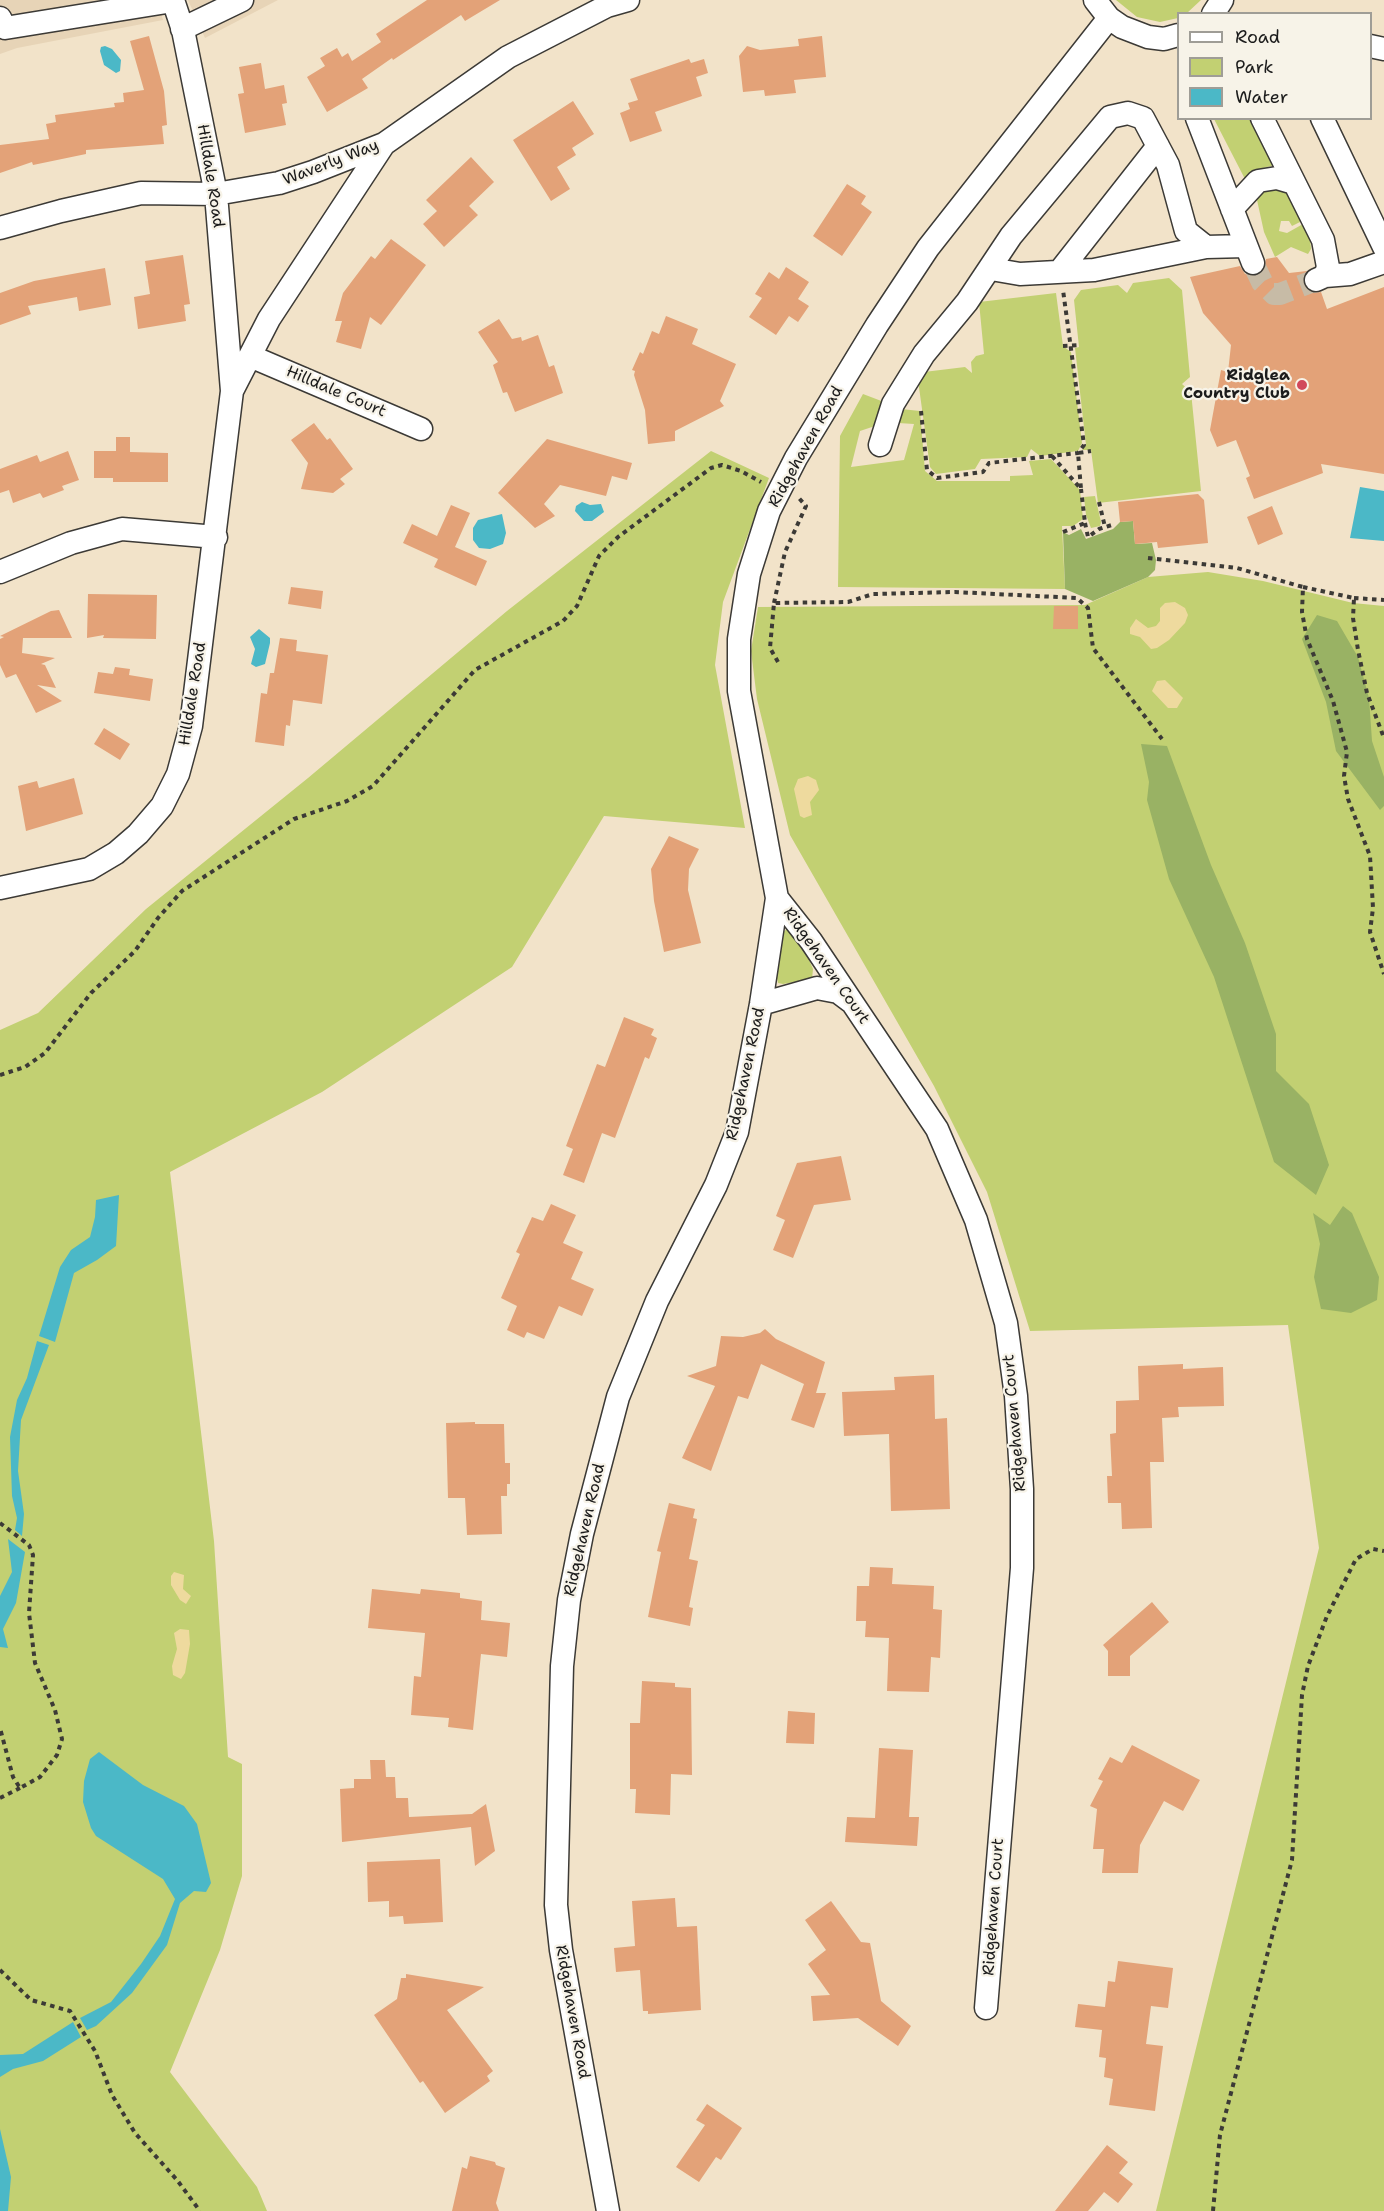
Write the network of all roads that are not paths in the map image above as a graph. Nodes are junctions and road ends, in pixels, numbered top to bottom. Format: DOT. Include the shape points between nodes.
graph roads {
  1 [pos="242,0"];
  2 [pos="628,0"];
  3 [pos="1095,0"];
  4 [pos="173,1"];
  5 [pos="0,18"];
  6 [pos="1109,18"];
  7 [pos="182,29"];
  8 [pos="1177,36"];
  9 [pos="1198,120"];
  10 [pos="1263,120"];
  11 [pos="1323,120"];
  12 [pos="384,144"];
  13 [pos="1158,146"];
  14 [pos="1294,183"];
  15 [pos="216,194"];
  16 [pos="1232,209"];
  17 [pos="0,228"];
  18 [pos="1206,247"];
  19 [pos="1384,247"];
  20 [pos="1384,262"];
  21 [pos="991,269"];
  22 [pos="1059,272"];
  23 [pos="250,356"];
  24 [pos="232,391"];
  25 [pos="421,429"];
  26 [pos="880,445"];
  27 [pos="216,537"];
  28 [pos="0,572"];
  29 [pos="0,888"];
  30 [pos="777,898"];
  31 [pos="761,1004"];
  32 [pos="854,1004"];
  33 [pos="986,2008"];
  34 [pos="608,2211"];
  1 -- 7 [label="street"];
  2 -- 12 [label="street, Waverly Way" via="607,6 508,57"];
  3 -- 6 [label="street"];
  4 -- 5 [label="street" via="5,28"];
  4 -- 7 [label="street, Hilldale Road"];
  6 -- 8 [label="street" via="1148,37"];
  6 -- 30 [label="street, Ridgehaven Road" via="928,248 834,393 769,511 749,574 739,639 739,691"];
  7 -- 15 [label="street, Hilldale Road"];
  9 -- 16 [label="street"];
  10 -- 14 [label="street"];
  11 -- 19 [label="street"];
  12 -- 15 [label="street, Waverly Way" via="302,176"];
  12 -- 23 [label="street, Hilldale Road" via="269,319"];
  13 -- 18 [label="street" via="1168,165 1186,231"];
  13 -- 21 [label="street" via="1143,118 1128,113 1110,117 1011,236"];
  13 -- 22 [label="street"];
  14 -- 16 [label="street" via="1277,178 1258,181"];
  14 -- 20 [label="street" via="1323,240 1328,267 1321,278 1350,274"];
  15 -- 17 [label="street, Waverly Way" via="141,194"];
  15 -- 24 [label="street, Hilldale Road"];
  16 -- 18 [label="street" via="1249,254"];
  18 -- 22 [label="street" via="1095,270"];
  21 -- 22 [label="street" via="1020,274"];
  21 -- 26 [label="street" via="924,354 893,404"];
  23 -- 24 [label="street, Hilldale Road"];
  23 -- 25 [label="street, Hilldale Court"];
  24 -- 27 [label="street, Hilldale Road"];
  27 -- 28 [label="street" via="123,529 71,543"];
  27 -- 29 [label="street, Hilldale Road" via="191,726 178,774 162,806 116,853 89,869"];
  30 -- 31 [label="street, Ridgehaven Road"];
  30 -- 32 [label="street, Ridgehaven Court"];
  31 -- 32 [label="street" via="817,988 838,992"];
  31 -- 34 [label="street, Ridgehaven Road" via="737,1132 716,1185 657,1301 618,1396 569,1600 562,1666 556,1905"];
  32 -- 33 [label="street, Ridgehaven Court" via="937,1129 976,1220 1006,1323 1016,1396 1022,1568"];
}
